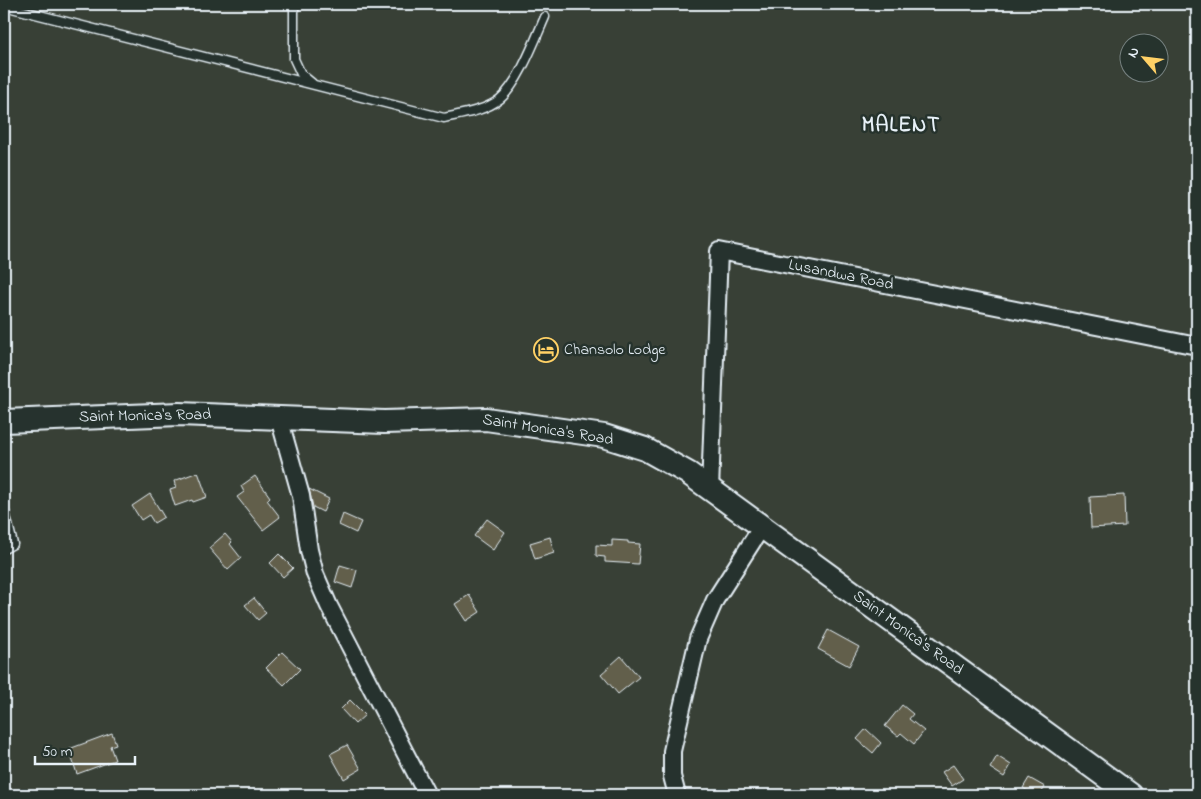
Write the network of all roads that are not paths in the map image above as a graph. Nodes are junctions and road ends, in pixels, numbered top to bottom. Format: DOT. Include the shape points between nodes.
graph roads {
  1 [pos="294,4"];
  2 [pos="4,6"];
  3 [pos="545,17"];
  4 [pos="313,84"];
  5 [pos="1197,346"];
  6 [pos="279,418"];
  7 [pos="4,421"];
  8 [pos="710,490"];
  9 [pos="4,508"];
  10 [pos="761,528"];
  11 [pos="4,550"];
  12 [pos="427,795"];
  13 [pos="677,795"];
  14 [pos="1131,795"];
  1 -- 4 [label="lane" via="294,59 301,74"];
  2 -- 4 [label="lane"];
  3 -- 4 [label="lane" via="519,74 500,99 484,108 444,118"];
  5 -- 8 [label="street, Lusandwa Road" via="719,251"];
  6 -- 7 [label="street, Saint Monica's Road" via="179,414"];
  6 -- 8 [label="street, Saint Monica's Road" via="384,422 486,418 604,436 645,449 688,473"];
  6 -- 12 [label="street" via="301,496 315,574"];
  8 -- 10 [label="street, Saint Monica's Road"];
  9 -- 11 [label="lane" via="13,544"];
  10 -- 13 [label="street" via="715,600 698,639 672,751 672,776"];
  10 -- 14 [label="street, Saint Monica's Road"];
}
